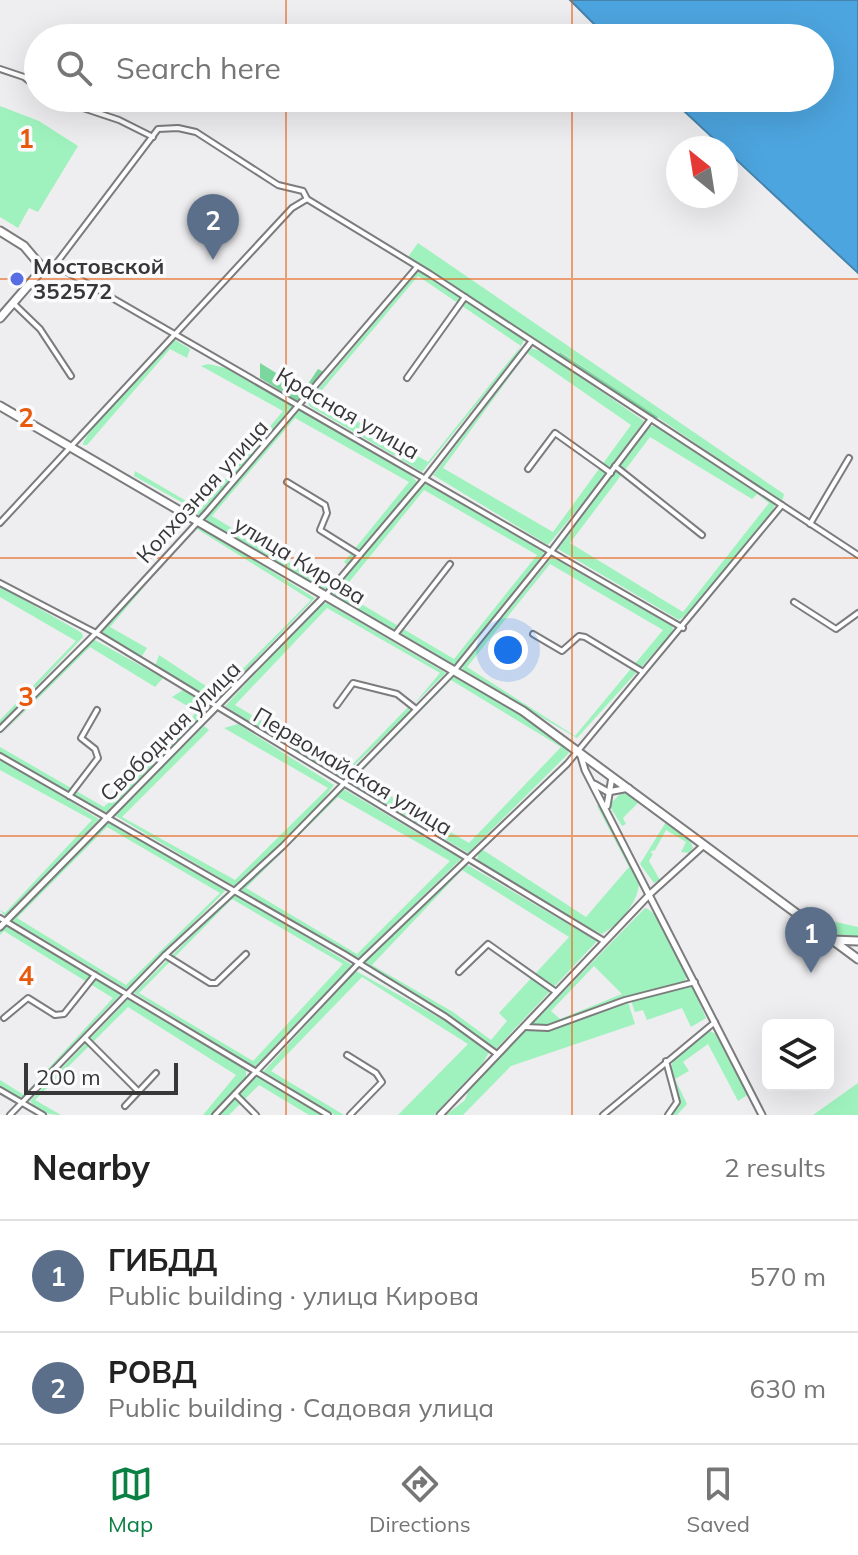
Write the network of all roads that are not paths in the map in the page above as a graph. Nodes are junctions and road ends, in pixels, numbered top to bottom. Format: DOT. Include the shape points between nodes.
graph roads {
  1 [pos="0,69"];
  2 [pos="24,77"];
  3 [pos="95,112"];
  4 [pos="153,137"];
  5 [pos="307,199"];
  6 [pos="0,231"];
  7 [pos="40,265"];
  8 [pos="55,265"];
  9 [pos="417,267"];
  10 [pos="465,297"];
  11 [pos="13,303"];
  12 [pos="0,318"];
  13 [pos="173,335"];
  14 [pos="531,342"];
  15 [pos="71,376"];
  16 [pos="407,378"];
  17 [pos="0,406"];
  18 [pos="300,406"];
  19 [pos="651,419"];
  20 [pos="70,446"];
  21 [pos="849,458"];
  22 [pos="615,466"];
  23 [pos="528,469"];
  24 [pos="611,473"];
  25 [pos="425,478"];
  26 [pos="287,482"];
  27 [pos="782,505"];
  28 [pos="198,520"];
  29 [pos="0,523"];
  30 [pos="810,524"];
  31 [pos="702,535"];
  32 [pos="552,550"];
  33 [pos="360,555"];
  34 [pos="858,555"];
  35 [pos="450,564"];
  36 [pos="0,583"];
  37 [pos="325,596"];
  38 [pos="794,602"];
  39 [pos="858,613"];
  40 [pos="683,628"];
  41 [pos="96,633"];
  42 [pos="533,634"];
  43 [pos="394,636"];
  44 [pos="454,671"];
  45 [pos="643,672"];
  46 [pos="337,705"];
  47 [pos="217,708"];
  48 [pos="416,709"];
  49 [pos="97,710"];
  50 [pos="0,729"];
  51 [pos="578,749"];
  52 [pos="0,756"];
  53 [pos="593,760"];
  54 [pos="585,770"];
  55 [pos="613,775"];
  56 [pos="341,784"];
  57 [pos="593,784"];
  58 [pos="630,788"];
  59 [pos="608,792"];
  60 [pos="69,796"];
  61 [pos="607,807"];
  62 [pos="107,818"];
  63 [pos="704,845"];
  64 [pos="467,857"];
  65 [pos="235,890"];
  66 [pos="651,893"];
  67 [pos="3,920"];
  68 [pos="0,927"];
  69 [pos="832,940"];
  70 [pos="604,941"];
  71 [pos="858,941"];
  72 [pos="858,948"];
  73 [pos="850,953"];
  74 [pos="246,954"];
  75 [pos="165,955"];
  76 [pos="858,959"];
  77 [pos="357,965"];
  78 [pos="459,972"];
  79 [pos="95,975"];
  80 [pos="695,982"];
  81 [pos="557,992"];
  82 [pos="128,995"];
  83 [pos="4,1018"];
  84 [pos="715,1022"];
  85 [pos="524,1027"];
  86 [pos="86,1039"];
  87 [pos="497,1054"];
  88 [pos="347,1055"];
  89 [pos="666,1061"];
  90 [pos="255,1072"];
  91 [pos="156,1073"];
  92 [pos="0,1090"];
  93 [pos="138,1091"];
  94 [pos="235,1094"];
  95 [pos="23,1103"];
  96 [pos="125,1106"];
  97 [pos="10,1115"];
  98 [pos="43,1115"];
  99 [pos="215,1115"];
  100 [pos="256,1115"];
  101 [pos="328,1115"];
  102 [pos="350,1115"];
  103 [pos="440,1115"];
  104 [pos="603,1115"];
  105 [pos="668,1115"];
  106 [pos="762,1115"];
  1 -- 2 [label="street"];
  3 -- 4 [label="street"];
  4 -- 5 [label="street" via="158,129 196,132 278,185 303,191"];
  4 -- 8 [label="street"];
  5 -- 9 [label="street"];
  5 -- 13 [label="street" via="292,208"];
  6 -- 7 [label="main road" via="24,246"];
  7 -- 8 [label="street"];
  7 -- 11 [label="main road"];
  8 -- 13 [label="street, Красная улица"];
  9 -- 10 [label="street"];
  9 -- 18 [label="street, Колхозная улица"];
  10 -- 14 [label="street"];
  10 -- 16 [label="street"];
  11 -- 12 [label="main road"];
  11 -- 15 [label="street" via="40,329"];
  13 -- 18 [label="street, Красная улица"];
  13 -- 20 [label="street"];
  14 -- 19 [label="street"];
  14 -- 25 [label="street, Свободная улица"];
  17 -- 20 [label="main road, улица Кирова"];
  18 -- 25 [label="street, Красная улица"];
  18 -- 28 [label="street, Колхозная улица"];
  19 -- 22 [label="street"];
  19 -- 27 [label="street"];
  20 -- 28 [label="main road, улица Кирова"];
  20 -- 29 [label="street"];
  21 -- 30 [label="street"];
  22 -- 24 [label="street"];
  22 -- 31 [label="street"];
  23 -- 24 [label="street" via="555,433"];
  24 -- 32 [label="street"];
  25 -- 32 [label="street, Красная улица"];
  25 -- 33 [label="street, Свободная улица"];
  26 -- 33 [label="street" via="325,505 320,530"];
  27 -- 30 [label="street"];
  27 -- 40 [label="street"];
  28 -- 37 [label="main road, улица Кирова"];
  28 -- 41 [label="street, Колхозная улица"];
  30 -- 34 [label="street"];
  32 -- 40 [label="street, Красная улица"];
  32 -- 44 [label="street"];
  33 -- 37 [label="street, Свободная улица"];
  35 -- 43 [label="street"];
  36 -- 41 [label="street, Первомайская улица"];
  37 -- 43 [label="main road, улица Кирова"];
  37 -- 47 [label="street, Свободная улица"];
  38 -- 39 [label="street" via="836,629"];
  40 -- 45 [label="street"];
  41 -- 47 [label="street, Первомайская улица"];
  41 -- 50 [label="street, Колхозная улица"];
  42 -- 45 [label="street" via="562,651 585,637"];
  43 -- 44 [label="main road, улица Кирова"];
  44 -- 48 [label="street"];
  44 -- 51 [label="main road, улица Кирова"];
  45 -- 51 [label="street"];
  46 -- 48 [label="street" via="350,683 357,683 397,694"];
  47 -- 56 [label="street, Первомайская улица"];
  47 -- 62 [label="street, Свободная улица"];
  48 -- 56 [label="street"];
  49 -- 60 [label="street" via="81,738 98,758"];
  51 -- 53 [label="main road, улица Кирова"];
  51 -- 54 [label="street"];
  51 -- 64 [label="street"];
  52 -- 60 [label="street"];
  53 -- 54 [label="street"];
  53 -- 55 [label="main road, улица Кирова"];
  54 -- 57 [label="street"];
  55 -- 58 [label="main road, улица Кирова"];
  55 -- 59 [label="street"];
  56 -- 64 [label="street, Первомайская улица"];
  56 -- 65 [label="street"];
  57 -- 59 [label="street"];
  57 -- 61 [label="street"];
  58 -- 59 [label="street"];
  58 -- 63 [label="main road, улица Кирова"];
  59 -- 61 [label="street"];
  60 -- 62 [label="street"];
  61 -- 66 [label="street"];
  62 -- 65 [label="street"];
  62 -- 67 [label="street, Свободная улица"];
  63 -- 66 [label="street"];
  63 -- 69 [label="main road, улица Кирова"];
  64 -- 70 [label="street, Первомайская улица"];
  64 -- 77 [label="street"];
  65 -- 75 [label="street"];
  65 -- 77 [label="street"];
  66 -- 70 [label="street"];
  66 -- 80 [label="street"];
  67 -- 68 [label="street, Свободная улица"];
  67 -- 79 [label="street"];
  69 -- 71 [label="main road"];
  69 -- 73 [label="main road, улица Кирова"];
  70 -- 81 [label="street"];
  72 -- 73 [label="main road"];
  73 -- 76 [label="main road, улица Кирова"];
  74 -- 75 [label="street" via="216,983"];
  75 -- 82 [label="street"];
  77 -- 87 [label="street"];
  77 -- 90 [label="street"];
  78 -- 81 [label="street" via="488,944"];
  79 -- 82 [label="street"];
  79 -- 83 [label="street" via="60,1016 28,998"];
  80 -- 84 [label="street"];
  80 -- 85 [label="street" via="548,1028"];
  81 -- 85 [label="street"];
  82 -- 86 [label="street"];
  82 -- 90 [label="street"];
  84 -- 89 [label="street"];
  84 -- 106 [label="street"];
  85 -- 87 [label="street"];
  86 -- 93 [label="street"];
  86 -- 95 [label="street"];
  87 -- 103 [label="street"];
  88 -- 102 [label="street" via="382,1082"];
  89 -- 104 [label="street"];
  89 -- 105 [label="street" via="677,1102"];
  90 -- 94 [label="street"];
  90 -- 101 [label="street"];
  91 -- 93 [label="street"];
  92 -- 95 [label="street"];
  93 -- 96 [label="street"];
  94 -- 99 [label="street"];
  94 -- 100 [label="street"];
  95 -- 97 [label="street"];
  95 -- 98 [label="street"];
}
